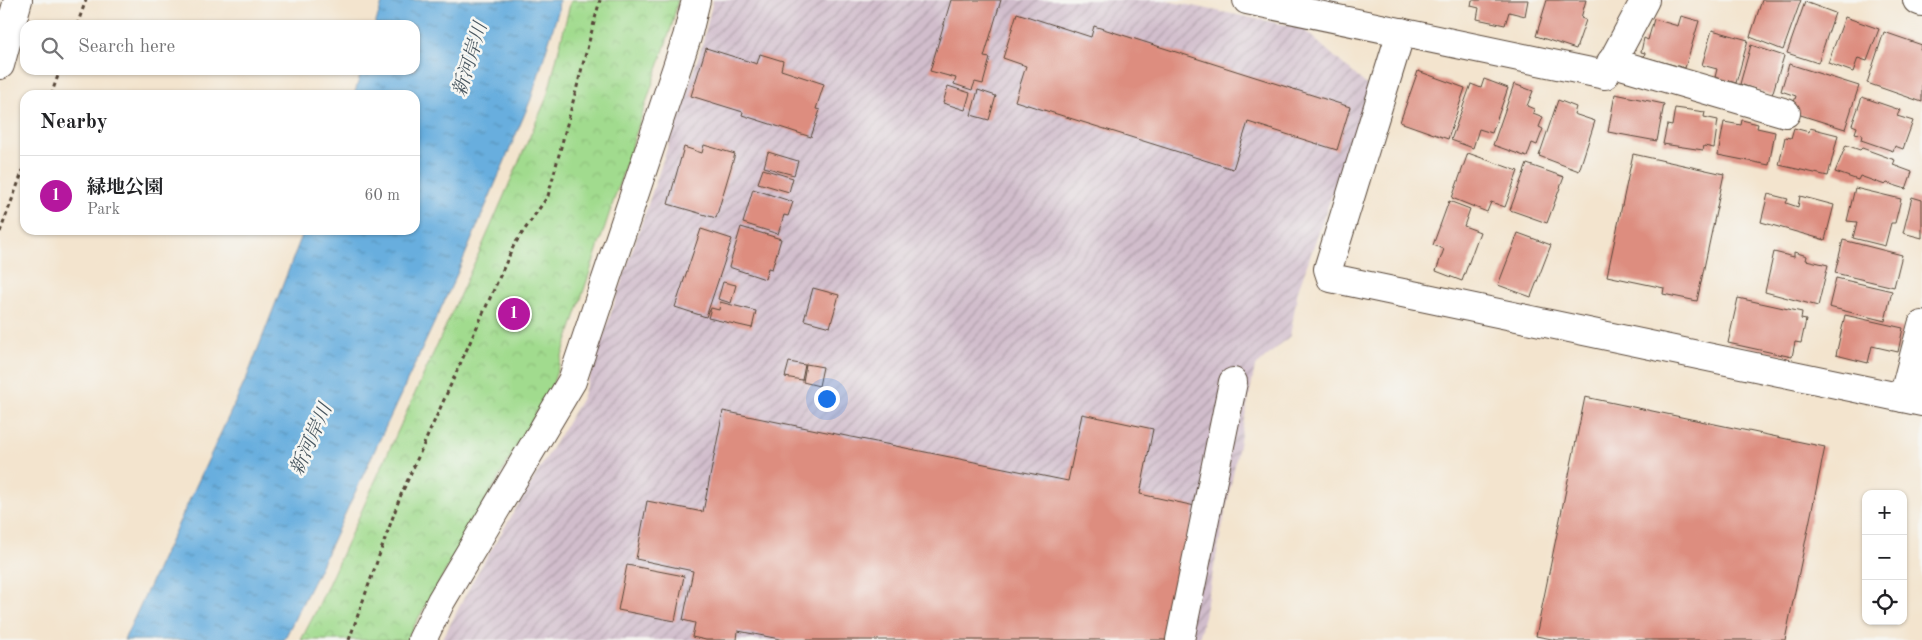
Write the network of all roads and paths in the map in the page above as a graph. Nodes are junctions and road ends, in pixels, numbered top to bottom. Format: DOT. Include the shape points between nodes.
graph roads {
  1 [pos="18,0"];
  2 [pos="86,0"];
  3 [pos="600,0"];
  4 [pos="696,0"];
  5 [pos="1247,0"];
  6 [pos="1645,0"];
  7 [pos="1917,0"];
  8 [pos="1922,2"];
  9 [pos="1328,8"];
  10 [pos="79,20"];
  11 [pos="1401,32"];
  12 [pos="1611,62"];
  13 [pos="0,65"];
  14 [pos="58,75"];
  15 [pos="53,90"];
  16 [pos="1786,113"];
  17 [pos="20,178"];
  18 [pos="0,232"];
  19 [pos="1922,326"];
  20 [pos="1233,382"];
  21 [pos="1912,400"];
  22 [pos="349,640"];
  23 [pos="422,640"];
  24 [pos="1180,640"];
  1 -- 13 [label="street"];
  2 -- 10 [label="path"];
  3 -- 22 [label="path" via="548,196 514,245 400,497"];
  4 -- 23 [label="street" via="687,37 572,381 441,601"];
  5 -- 9 [label="street"];
  6 -- 12 [label="street"];
  7 -- 8 [label="street"];
  9 -- 11 [label="street"];
  11 -- 12 [label="street" via="1605,75"];
  11 -- 21 [label="street" via="1328,269 1331,278"];
  12 -- 16 [label="street"];
  14 -- 15 [label="path"];
  17 -- 18 [label="path"];
  19 -- 21 [label="street"];
  20 -- 24 [label="street"];
}
